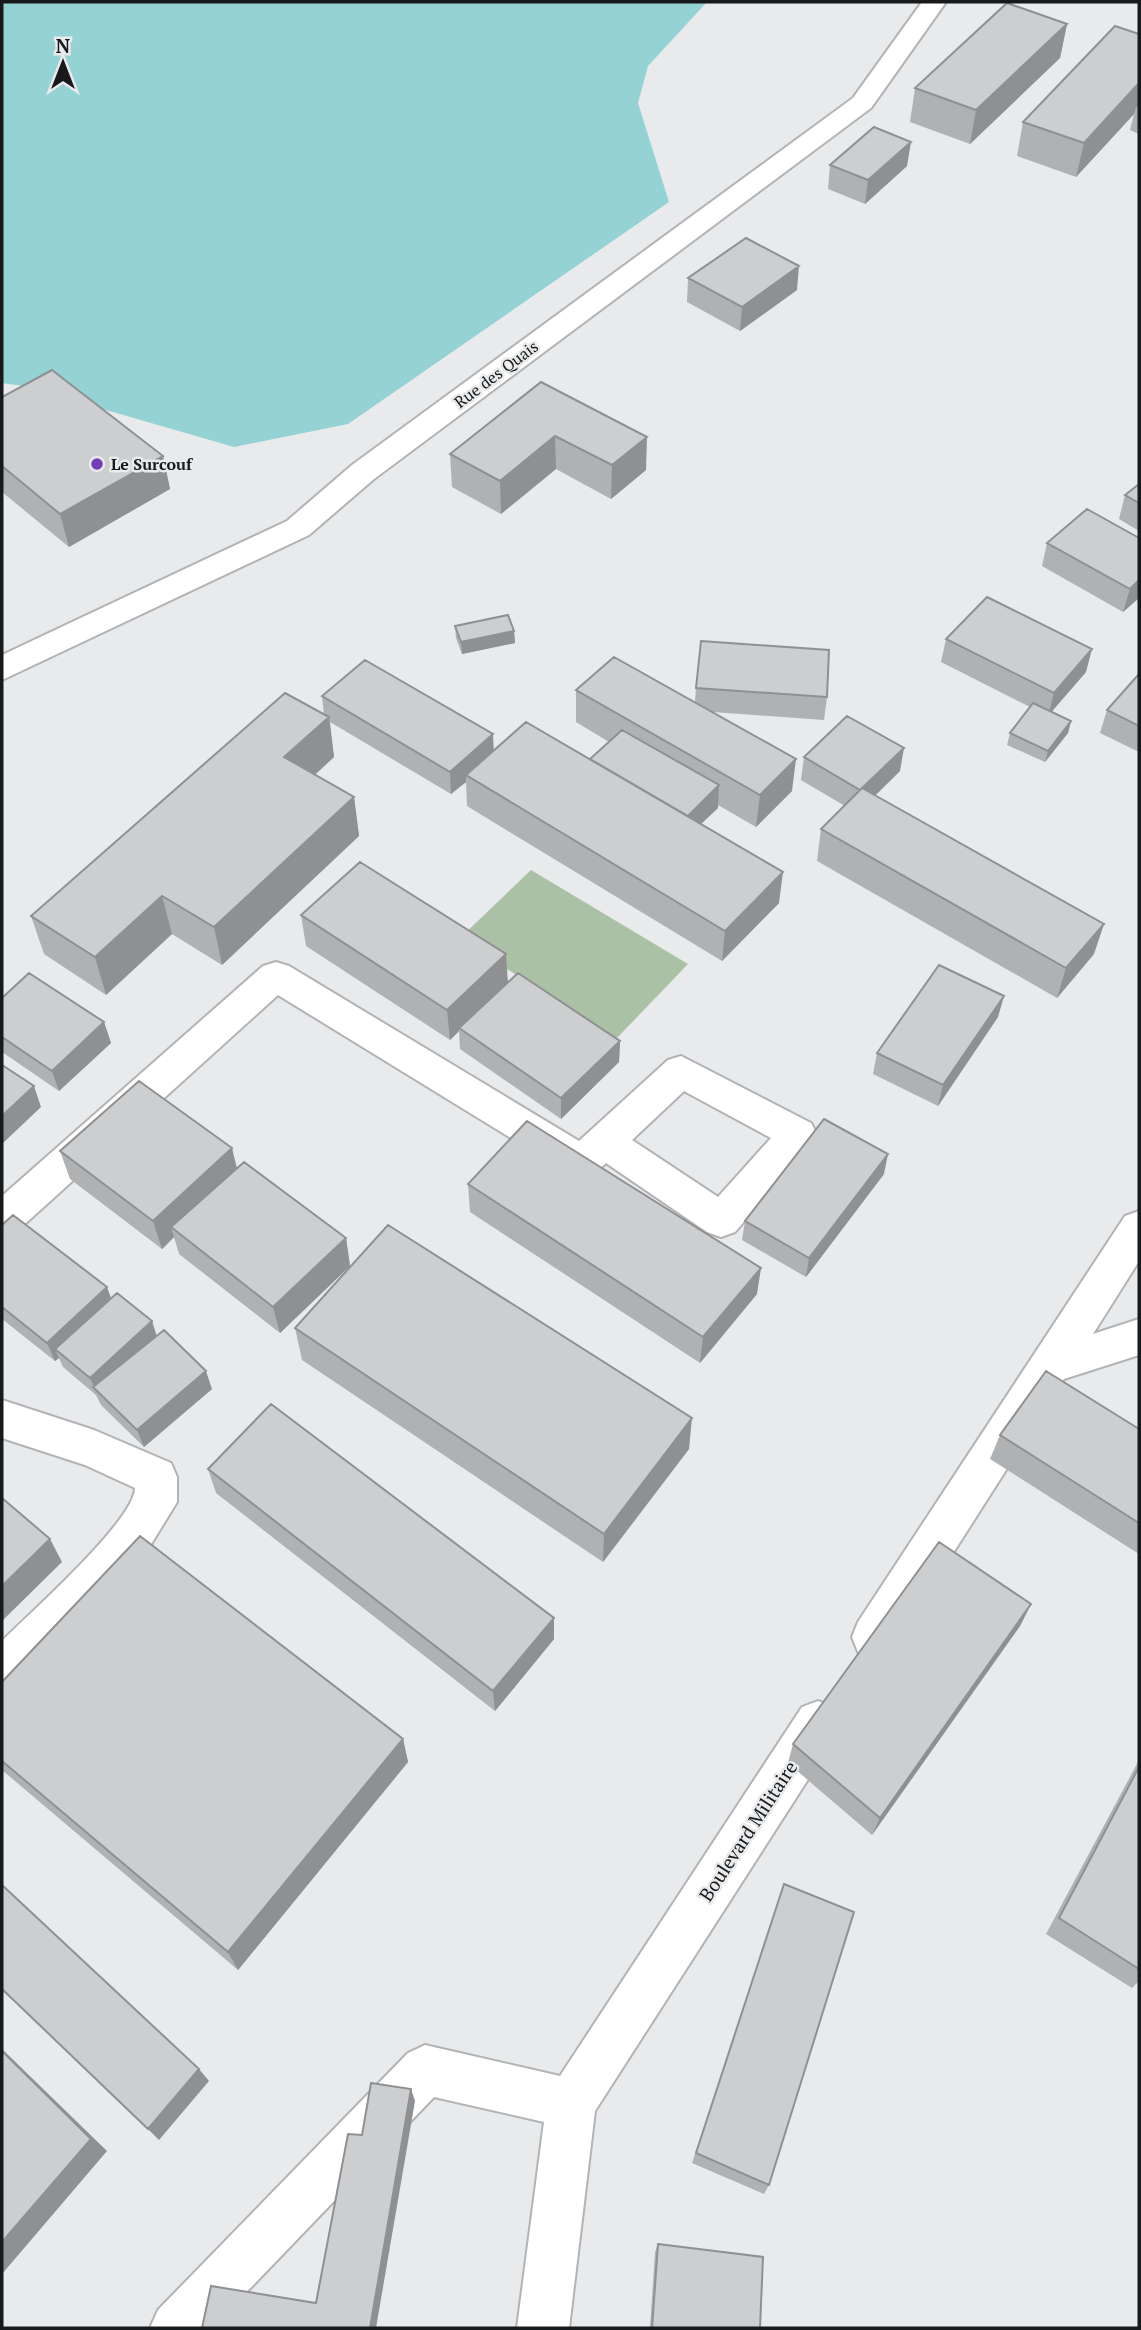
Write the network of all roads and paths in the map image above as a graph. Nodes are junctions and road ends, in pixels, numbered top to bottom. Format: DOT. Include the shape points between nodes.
graph roads {
  1 [pos="934,2"];
  2 [pos="2,668"];
  3 [pos="605,1142"];
  4 [pos="2,1220"];
  5 [pos="1139,1228"];
  6 [pos="1139,1337"];
  7 [pos="1049,1366"];
  8 [pos="2,1419"];
  9 [pos="2,1672"];
  10 [pos="571,2103"];
  11 [pos="176,2328"];
  12 [pos="543,2328"];
  1 -- 2 [label="street, Rue des Quais" via="862,103 363,472 298,528"];
  3 -- 3 [label="street" via="681,1070 798,1134 721,1220"];
  3 -- 4 [label="street" via="582,1162 276,976"];
  5 -- 7 [label="street, Boulevard Militaire"];
  6 -- 7 [label="street"];
  7 -- 10 [label="street, Boulevard Militaire"];
  8 -- 9 [label="street" via="94,1449 156,1477 156,1502 127,1545"];
  10 -- 11 [label="street" via="425,2070"];
  10 -- 12 [label="street, Boulevard Militaire"];
}
